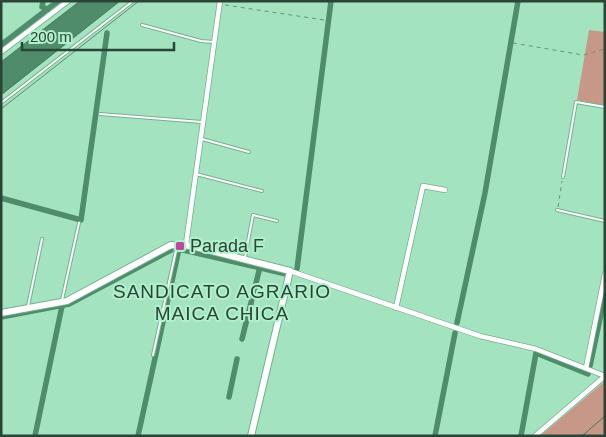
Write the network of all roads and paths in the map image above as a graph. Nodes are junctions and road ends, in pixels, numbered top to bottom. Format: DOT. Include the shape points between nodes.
graph roads {
  1 [pos="68,1"];
  2 [pos="132,1"];
  3 [pos="220,3"];
  4 [pos="324,20"];
  5 [pos="142,25"];
  6 [pos="214,42"];
  7 [pos="513,43"];
  8 [pos="605,50"];
  9 [pos="1,52"];
  10 [pos="1,103"];
  11 [pos="605,107"];
  12 [pos="100,114"];
  13 [pos="202,122"];
  14 [pos="199,139"];
  15 [pos="249,152"];
  16 [pos="196,174"];
  17 [pos="563,176"];
  18 [pos="445,190"];
  19 [pos="262,191"];
  20 [pos="557,210"];
  21 [pos="277,221"];
  22 [pos="605,221"];
  23 [pos="79,223"];
  24 [pos="42,239"];
  25 [pos="178,244"];
  26 [pos="186,244"];
  27 [pos="244,259"];
  28 [pos="290,271"];
  29 [pos="605,274"];
  30 [pos="62,302"];
  31 [pos="28,308"];
  32 [pos="396,308"];
  33 [pos="1,313"];
  34 [pos="152,355"];
  35 [pos="586,368"];
  36 [pos="605,376"];
  37 [pos="252,436"];
  38 [pos="535,436"];
  1 -- 9 [label="street"];
  2 -- 10 [label="lane"];
  3 -- 4 [label="path"];
  3 -- 6 [label="street"];
  5 -- 6 [label="lane"];
  6 -- 13 [label="street"];
  7 -- 8 [label="path" via="583,55"];
  11 -- 17 [label="lane" via="576,102"];
  12 -- 13 [label="lane"];
  13 -- 14 [label="street"];
  14 -- 15 [label="lane"];
  14 -- 16 [label="street"];
  16 -- 19 [label="lane"];
  16 -- 26 [label="street"];
  17 -- 20 [label="path"];
  18 -- 32 [label="street" via="422,186"];
  20 -- 22 [label="lane"];
  21 -- 27 [label="lane" via="253,215"];
  23 -- 30 [label="lane"];
  24 -- 31 [label="lane"];
  25 -- 26 [label="street"];
  25 -- 30 [label="street"];
  25 -- 34 [label="lane"];
  26 -- 27 [label="street"];
  27 -- 28 [label="street"];
  28 -- 32 [label="street"];
  28 -- 37 [label="street"];
  29 -- 35 [label="street"];
  30 -- 31 [label="street"];
  31 -- 33 [label="street"];
  32 -- 35 [label="street" via="480,336 536,349"];
  35 -- 36 [label="street"];
  36 -- 38 [label="street"];
}
